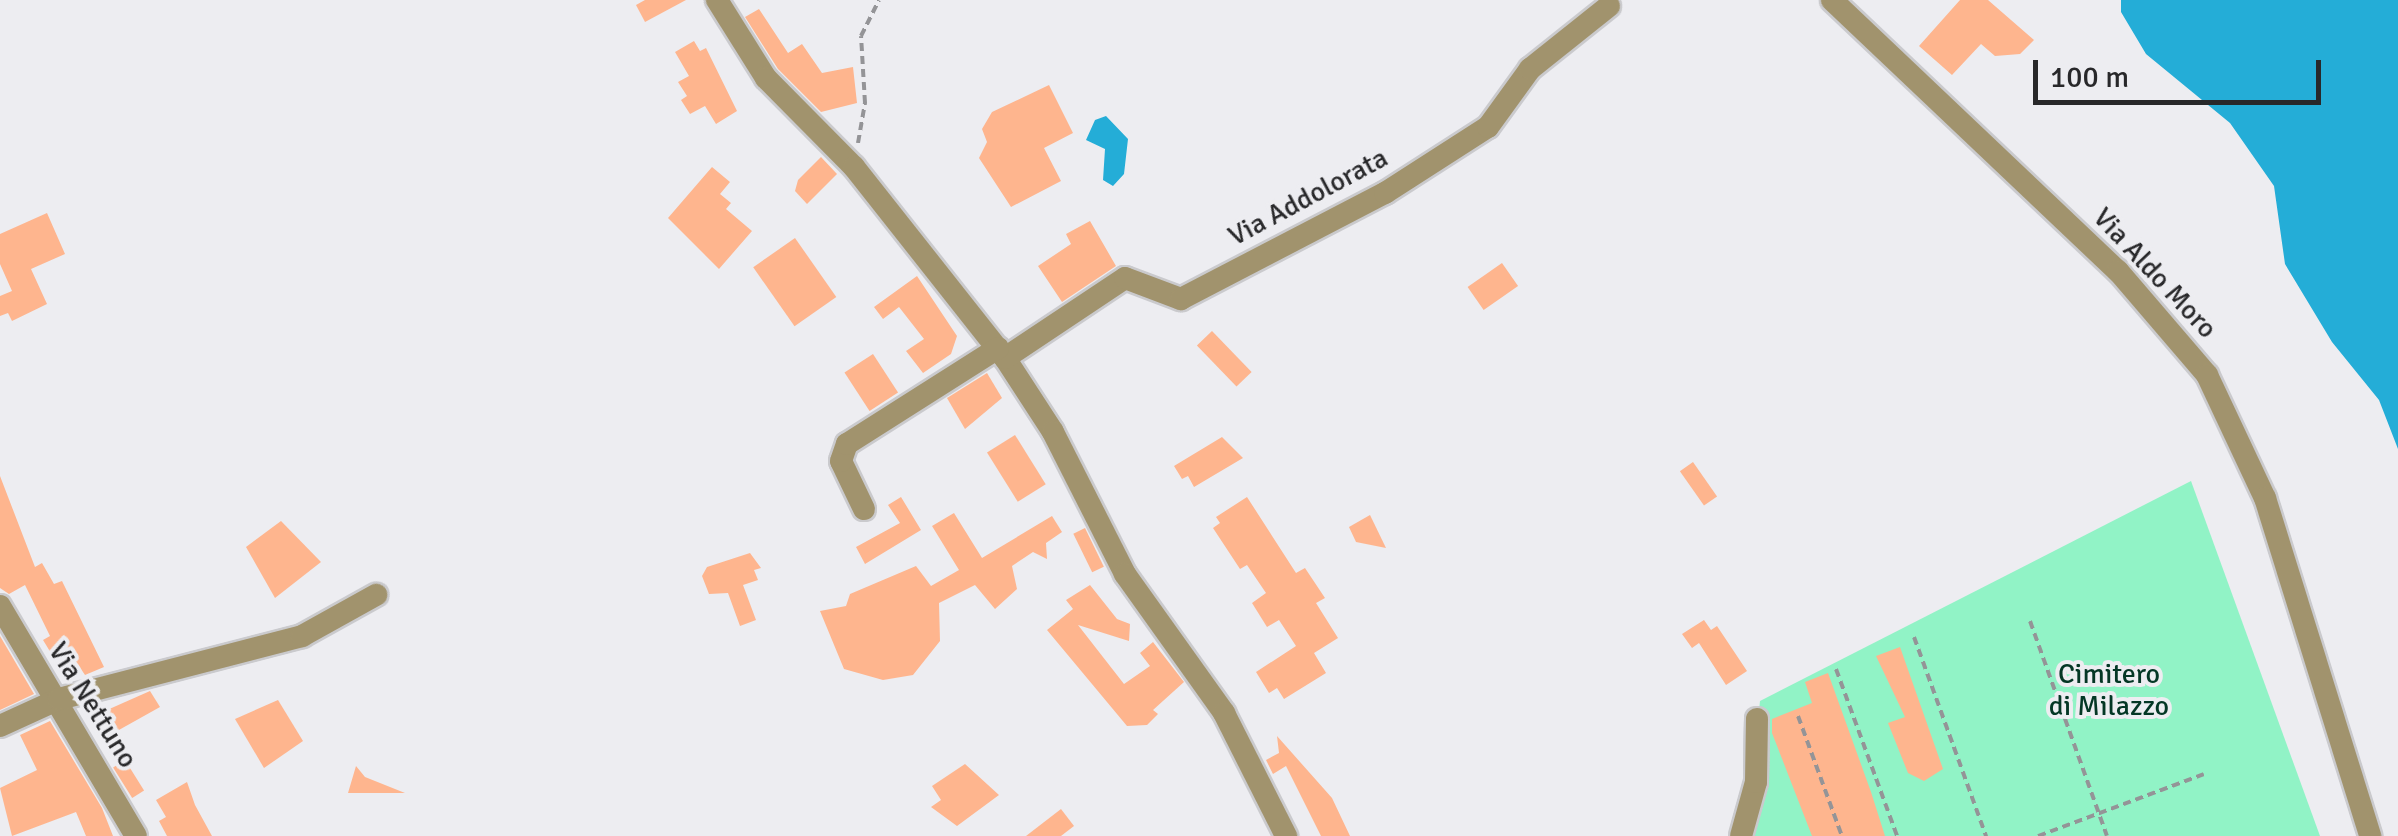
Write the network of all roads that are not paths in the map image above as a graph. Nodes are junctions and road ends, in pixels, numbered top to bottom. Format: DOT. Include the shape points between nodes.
graph roads {
  1 [pos="717,0"];
  2 [pos="1832,0"];
  3 [pos="1609,6"];
  4 [pos="1001,353"];
  5 [pos="864,510"];
  6 [pos="376,594"];
  7 [pos="0,606"];
  8 [pos="59,698"];
  9 [pos="1757,720"];
  10 [pos="0,726"];
  11 [pos="136,836"];
  12 [pos="1286,836"];
  13 [pos="1741,836"];
  14 [pos="2370,836"];
  1 -- 4 [label="street" via="766,78 854,167"];
  2 -- 14 [label="street, Via Aldo Moro" via="2118,271 2207,376 2265,498"];
  3 -- 4 [label="street, Via Addolorata" via="1530,69 1488,127 1385,193 1181,299 1125,278"];
  4 -- 5 [label="street, Via Addolorata" via="847,444 841,461"];
  4 -- 12 [label="street" via="1053,432 1125,574 1224,713"];
  6 -- 8 [label="street" via="302,636"];
  7 -- 8 [label="street, Via Nettuno"];
  8 -- 10 [label="street"];
  8 -- 11 [label="street, Via Nettuno"];
  9 -- 13 [label="street" via="1756,782"];
}
